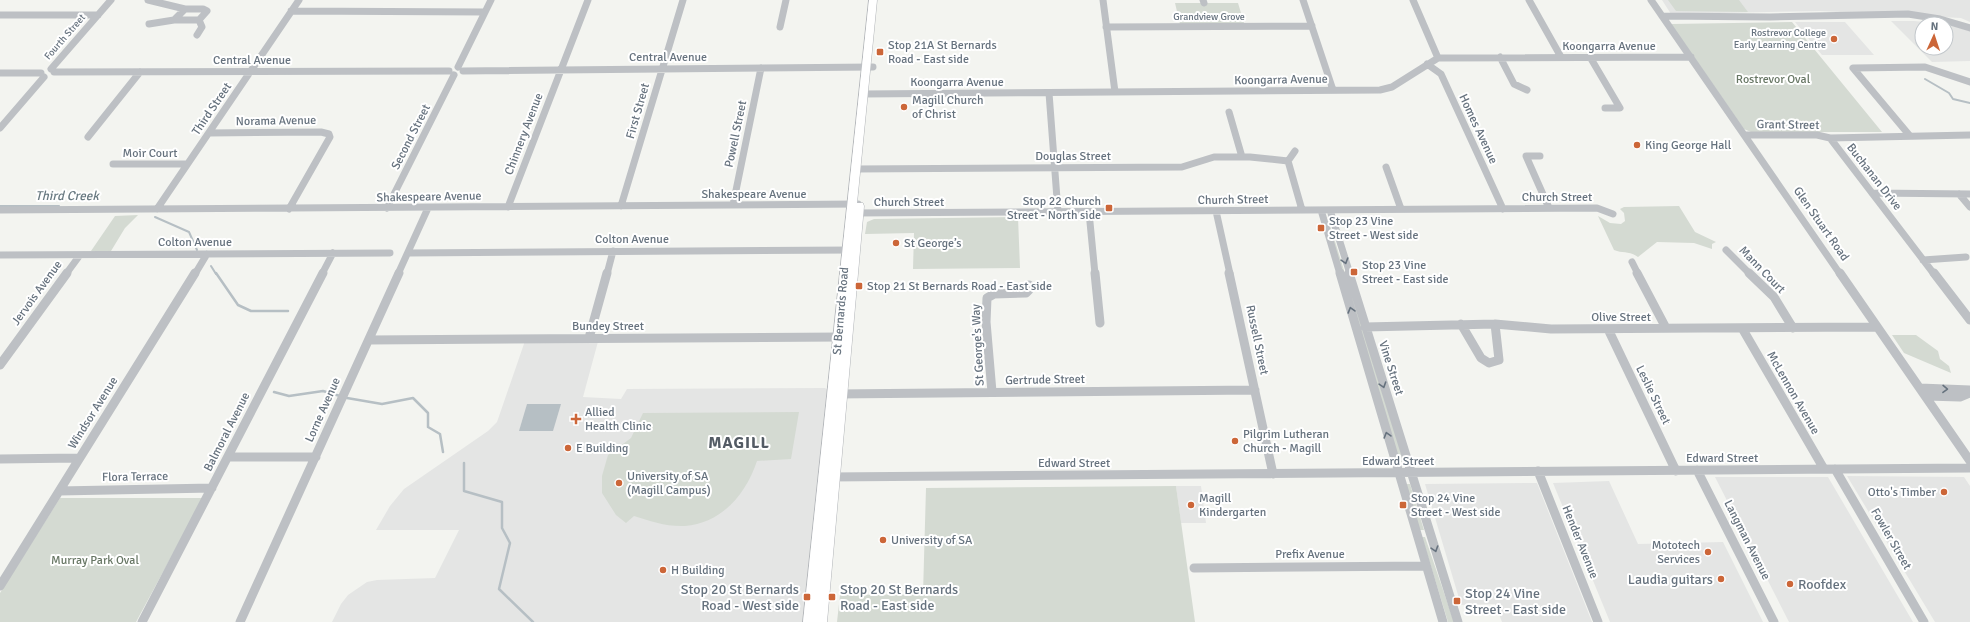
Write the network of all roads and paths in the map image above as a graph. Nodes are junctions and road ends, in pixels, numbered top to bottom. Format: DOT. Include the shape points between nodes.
graph roads {
  1 [pos="111,0"];
  2 [pos="148,0"];
  3 [pos="299,0"];
  4 [pos="491,0"];
  5 [pos="588,0"];
  6 [pos="683,0"];
  7 [pos="786,0"];
  8 [pos="872,0"];
  9 [pos="879,0"];
  10 [pos="1103,0"];
  11 [pos="1303,0"];
  12 [pos="1413,0"];
  13 [pos="1529,0"];
  14 [pos="1651,0"];
  15 [pos="185,9"];
  16 [pos="291,11"];
  17 [pos="485,12"];
  18 [pos="0,15"];
  19 [pos="98,15"];
  20 [pos="1662,16"];
  21 [pos="174,20"];
  22 [pos="199,20"];
  23 [pos="149,24"];
  24 [pos="1312,26"];
  25 [pos="780,27"];
  26 [pos="1106,27"];
  27 [pos="1970,28"];
  28 [pos="197,35"];
  29 [pos="1561,57"];
  30 [pos="1590,57"];
  31 [pos="1691,57"];
  32 [pos="1438,58"];
  33 [pos="1500,58"];
  34 [pos="1427,64"];
  35 [pos="869,67"];
  36 [pos="662,68"];
  37 [pos="761,68"];
  38 [pos="460,69"];
  39 [pos="560,69"];
  40 [pos="53,71"];
  41 [pos="251,71"];
  42 [pos="140,72"];
  43 [pos="451,73"];
  44 [pos="0,74"];
  45 [pos="42,75"];
  46 [pos="1970,82"];
  47 [pos="1332,90"];
  48 [pos="1527,90"];
  49 [pos="1115,92"];
  50 [pos="1049,93"];
  51 [pos="867,94"];
  52 [pos="1605,108"];
  53 [pos="1229,112"];
  54 [pos="0,128"];
  55 [pos="209,133"];
  56 [pos="1745,135"];
  57 [pos="1970,135"];
  58 [pos="1910,136"];
  59 [pos="88,137"];
  60 [pos="1830,138"];
  61 [pos="1295,151"];
  62 [pos="1540,156"];
  63 [pos="1242,157"];
  64 [pos="1288,161"];
  65 [pos="113,164"];
  66 [pos="187,164"];
  67 [pos="1386,167"];
  68 [pos="1055,168"];
  69 [pos="859,169"];
  70 [pos="1872,194"];
  71 [pos="1959,194"];
  72 [pos="1970,194"];
  73 [pos="733,205"];
  74 [pos="508,206"];
  75 [pos="621,206"];
  76 [pos="1970,207"];
  77 [pos="387,208"];
  78 [pos="428,208"];
  79 [pos="1549,208"];
  80 [pos="157,209"];
  81 [pos="289,209"];
  82 [pos="855,209"];
  83 [pos="1401,209"];
  84 [pos="1503,209"];
  85 [pos="0,210"];
  86 [pos="1302,210"];
  87 [pos="1325,210"];
  88 [pos="1216,211"];
  89 [pos="1058,212"];
  90 [pos="1089,212"];
  91 [pos="1613,214"];
  92 [pos="851,250"];
  93 [pos="1726,250"];
  94 [pos="613,251"];
  95 [pos="408,252"];
  96 [pos="333,253"];
  97 [pos="390,253"];
  98 [pos="207,254"];
  99 [pos="0,255"];
  100 [pos="80,255"];
  101 [pos="1966,257"];
  102 [pos="1923,260"];
  103 [pos="1632,262"];
  104 [pos="1029,285"];
  105 [pos="1970,320"];
  106 [pos="1100,323"];
  107 [pos="1461,324"];
  108 [pos="1495,324"];
  109 [pos="1365,327"];
  110 [pos="1877,327"];
  111 [pos="1666,328"];
  112 [pos="1742,328"];
  113 [pos="1793,328"];
  114 [pos="1608,329"];
  115 [pos="843,337"];
  116 [pos="589,338"];
  117 [pos="369,340"];
  118 [pos="0,365"];
  119 [pos="1920,388"];
  120 [pos="1255,390"];
  121 [pos="1970,390"];
  122 [pos="992,392"];
  123 [pos="1970,393"];
  124 [pos="838,394"];
  125 [pos="1926,396"];
  126 [pos="228,457"];
  127 [pos="79,458"];
  128 [pos="316,458"];
  129 [pos="0,459"];
  130 [pos="1970,461"];
  131 [pos="1970,468"];
  132 [pos="1824,469"];
  133 [pos="1835,469"];
  134 [pos="1676,470"];
  135 [pos="1698,470"];
  136 [pos="1411,472"];
  137 [pos="1538,472"];
  138 [pos="1398,473"];
  139 [pos="1273,474"];
  140 [pos="830,477"];
  141 [pos="212,488"];
  142 [pos="59,491"];
  143 [pos="1416,533"];
  144 [pos="1429,533"];
  145 [pos="1426,566"];
  146 [pos="1194,568"];
  147 [pos="0,586"];
  148 [pos="142,622"];
  149 [pos="240,622"];
  150 [pos="810,622"];
  151 [pos="820,622"];
  152 [pos="1443,622"];
  153 [pos="1458,622"];
  154 [pos="1598,622"];
  155 [pos="1774,622"];
  156 [pos="1924,622"];
  1 -- 19 [label="street, Fourth Street"];
  2 -- 15 [label="street"];
  3 -- 16 [label="street, Third Street"];
  4 -- 17 [label="street"];
  5 -- 39 [label="street, Chinnery Avenue"];
  6 -- 36 [label="street, First Street"];
  7 -- 25 [label="street"];
  8 -- 35 [label="main road, St Bernards Road"];
  9 -- 35 [label="main road, St Bernards Road"];
  10 -- 26 [label="street"];
  11 -- 24 [label="street"];
  12 -- 32 [label="street"];
  13 -- 29 [label="street"];
  14 -- 20 [label="street, Glen Stuart Road"];
  15 -- 21 [label="street"];
  15 -- 22 [label="street" via="206,10 205,15"];
  16 -- 17 [label="street"];
  16 -- 41 [label="street, Third Street"];
  17 -- 38 [label="street"];
  18 -- 19 [label="street"];
  19 -- 40 [label="street, Fourth Street"];
  20 -- 27 [label="street" via="1908,14 1940,19"];
  20 -- 31 [label="street, Glen Stuart Road"];
  21 -- 22 [label="street"];
  21 -- 23 [label="street"];
  22 -- 28 [label="street" via="202,27"];
  24 -- 26 [label="street, Grandview Grove"];
  24 -- 47 [label="street"];
  26 -- 49 [label="street"];
  29 -- 30 [label="street, Koongarra Avenue"];
  29 -- 33 [label="street, Koongarra Avenue"];
  30 -- 31 [label="street, Koongarra Avenue"];
  30 -- 52 [label="street" via="1620,108"];
  31 -- 56 [label="street, Glen Stuart Road"];
  32 -- 33 [label="street, Koongarra Avenue"];
  32 -- 34 [label="street, Koongarra Avenue"];
  33 -- 48 [label="street" via="1514,84"];
  34 -- 47 [label="street, Koongarra Avenue" via="1387,89"];
  34 -- 84 [label="street, Homes Avenue" via="1441,74"];
  35 -- 37 [label="street, Central Avenue"];
  35 -- 51 [label="main road, St Bernards Road"];
  36 -- 37 [label="street, Central Avenue"];
  36 -- 39 [label="street, Central Avenue"];
  36 -- 75 [label="street, First Street"];
  37 -- 73 [label="street, Powell Street"];
  38 -- 39 [label="street, Central Avenue"];
  38 -- 43 [label="street" via="452,68"];
  39 -- 74 [label="street, Chinnery Avenue"];
  40 -- 42 [label="street, Central Avenue"];
  40 -- 45 [label="street"];
  41 -- 42 [label="street, Central Avenue"];
  41 -- 43 [label="street, Central Avenue"];
  41 -- 55 [label="street, Third Street"];
  42 -- 59 [label="street"];
  43 -- 77 [label="street, Second Street"];
  44 -- 45 [label="street"];
  45 -- 54 [label="street, Fourth Street"];
  46 -- 58 [label="street" via="1925,67 1853,68"];
  47 -- 49 [label="street, Koongarra Avenue"];
  49 -- 50 [label="street, Koongarra Avenue"];
  50 -- 51 [label="street, Koongarra Avenue"];
  50 -- 68 [label="street"];
  51 -- 69 [label="main road, St Bernards Road"];
  53 -- 63 [label="street"];
  55 -- 66 [label="street, Third Street"];
  55 -- 81 [label="street, Norama Avenue" via="329,134 330,137"];
  56 -- 60 [label="street, Grant Street" via="1818,135"];
  56 -- 110 [label="street, Glen Stuart Road"];
  57 -- 58 [label="street, Buchanan Drive"];
  58 -- 60 [label="street, Buchanan Drive"];
  60 -- 70 [label="street, Buchanan Drive"];
  61 -- 64 [label="street"];
  62 -- 79 [label="street" via="1526,156"];
  63 -- 64 [label="street, Douglas Street"];
  63 -- 68 [label="street, Douglas Street" via="1214,157 1182,167"];
  64 -- 86 [label="street"];
  65 -- 66 [label="street, Moir Court"];
  66 -- 80 [label="street, Third Street"];
  67 -- 83 [label="street"];
  68 -- 69 [label="street, Douglas Street"];
  68 -- 89 [label="street"];
  69 -- 82 [label="main road, St Bernards Road"];
  70 -- 71 [label="street"];
  70 -- 102 [label="street, Buchanan Drive"];
  71 -- 72 [label="street"];
  71 -- 76 [label="street"];
  73 -- 75 [label="street, Shakespeare Avenue"];
  73 -- 82 [label="street, Shakespeare Avenue"];
  74 -- 75 [label="street, Shakespeare Avenue"];
  74 -- 78 [label="street, Shakespeare Avenue"];
  77 -- 78 [label="street, Shakespeare Avenue"];
  77 -- 81 [label="street, Shakespeare Avenue"];
  78 -- 95 [label="street, Lorne Avenue"];
  79 -- 84 [label="street, Church Street"];
  79 -- 91 [label="street, Church Street" via="1597,208"];
  80 -- 81 [label="street, Shakespeare Avenue"];
  80 -- 85 [label="street, Shakespeare Avenue"];
  82 -- 89 [label="street, Church Street"];
  82 -- 92 [label="main road, St Bernards Road"];
  83 -- 84 [label="street, Church Street"];
  83 -- 87 [label="street, Church Street"];
  86 -- 87 [label="street, Church Street"];
  86 -- 88 [label="street, Church Street"];
  87 -- 109 [label="street, Vine Street, one-way"];
  138 -- 87 [label="street, Vine Street, one-way"];
  88 -- 90 [label="street, Church Street"];
  88 -- 120 [label="street, Russell Street"];
  89 -- 90 [label="street, Church Street"];
  90 -- 106 [label="street"];
  92 -- 94 [label="street, Colton Avenue"];
  92 -- 115 [label="main road, St Bernards Road"];
  93 -- 113 [label="street, Mann Court" via="1774,297"];
  94 -- 95 [label="street, Colton Avenue"];
  94 -- 116 [label="street"];
  95 -- 117 [label="street, Lorne Avenue"];
  96 -- 97 [label="street, Colton Avenue"];
  96 -- 98 [label="street, Colton Avenue"];
  96 -- 126 [label="street, Balmoral Avenue"];
  98 -- 100 [label="street, Colton Avenue"];
  98 -- 127 [label="street, Windsor Avenue"];
  99 -- 100 [label="street, Colton Avenue"];
  100 -- 118 [label="street, Jervois Avenue"];
  101 -- 102 [label="street"];
  102 -- 105 [label="street, Buchanan Drive"];
  103 -- 111 [label="street"];
  104 -- 122 [label="street, St George's Way" via="1026,293 994,294 987,298 986,322"];
  107 -- 108 [label="street, Olive Street"];
  107 -- 108 [label="street" via="1480,358 1490,363 1499,360"];
  107 -- 109 [label="street, Olive Street"];
  108 -- 114 [label="street, Olive Street" via="1550,329"];
  109 -- 136 [label="street, Vine Street, one-way"];
  110 -- 113 [label="street, Olive Street"];
  110 -- 119 [label="street, Glen Stuart Road"];
  111 -- 112 [label="street, Olive Street"];
  111 -- 114 [label="street, Olive Street"];
  112 -- 113 [label="street, Olive Street"];
  112 -- 132 [label="street, McLennon Avenue"];
  114 -- 134 [label="street, Leslie Street"];
  115 -- 116 [label="street, Bundey Street"];
  115 -- 124 [label="main road, St Bernards Road"];
  116 -- 117 [label="street, Bundey Street"];
  117 -- 128 [label="street, Lorne Avenue"];
  119 -- 121 [label="street, one-way"];
  119 -- 125 [label="street, Glen Stuart Road"];
  120 -- 122 [label="street, Gertrude Street"];
  120 -- 139 [label="street, Russell Street"];
  122 -- 124 [label="street, Gertrude Street"];
  123 -- 125 [label="street" via="1960,397"];
  124 -- 140 [label="main road, St Bernards Road"];
  125 -- 130 [label="street, Glen Stuart Road"];
  126 -- 128 [label="street"];
  126 -- 141 [label="street, Balmoral Avenue"];
  127 -- 129 [label="street"];
  127 -- 142 [label="street, Windsor Avenue"];
  128 -- 149 [label="street, Lorne Avenue"];
  131 -- 133 [label="street, Edward Street"];
  132 -- 133 [label="street, Edward Street"];
  132 -- 135 [label="street, Edward Street"];
  133 -- 156 [label="street, Fowler Street"];
  134 -- 135 [label="street, Edward Street"];
  134 -- 137 [label="street, Edward Street"];
  135 -- 155 [label="street, Langman Avenue"];
  136 -- 137 [label="street, Edward Street"];
  136 -- 138 [label="street, Edward Street"];
  136 -- 144 [label="street, Vine Street"];
  137 -- 154 [label="street, Hender Avenue"];
  138 -- 139 [label="street, Edward Street"];
  138 -- 143 [label="street, Vine Street"];
  139 -- 140 [label="street, Edward Street"];
  140 -- 150 [label="main road, St Bernards Road"];
  140 -- 151 [label="main road, St Bernards Road"];
  141 -- 142 [label="street, Flora Terrace"];
  141 -- 148 [label="street, Balmoral Avenue"];
  142 -- 147 [label="street, Windsor Avenue"];
  143 -- 144 [label="street"];
  143 -- 145 [label="street, Vine Street"];
  144 -- 153 [label="street, Vine Street, one-way"];
  145 -- 146 [label="street, Prefix Avenue"];
  145 -- 152 [label="street, Vine Street"];
}
